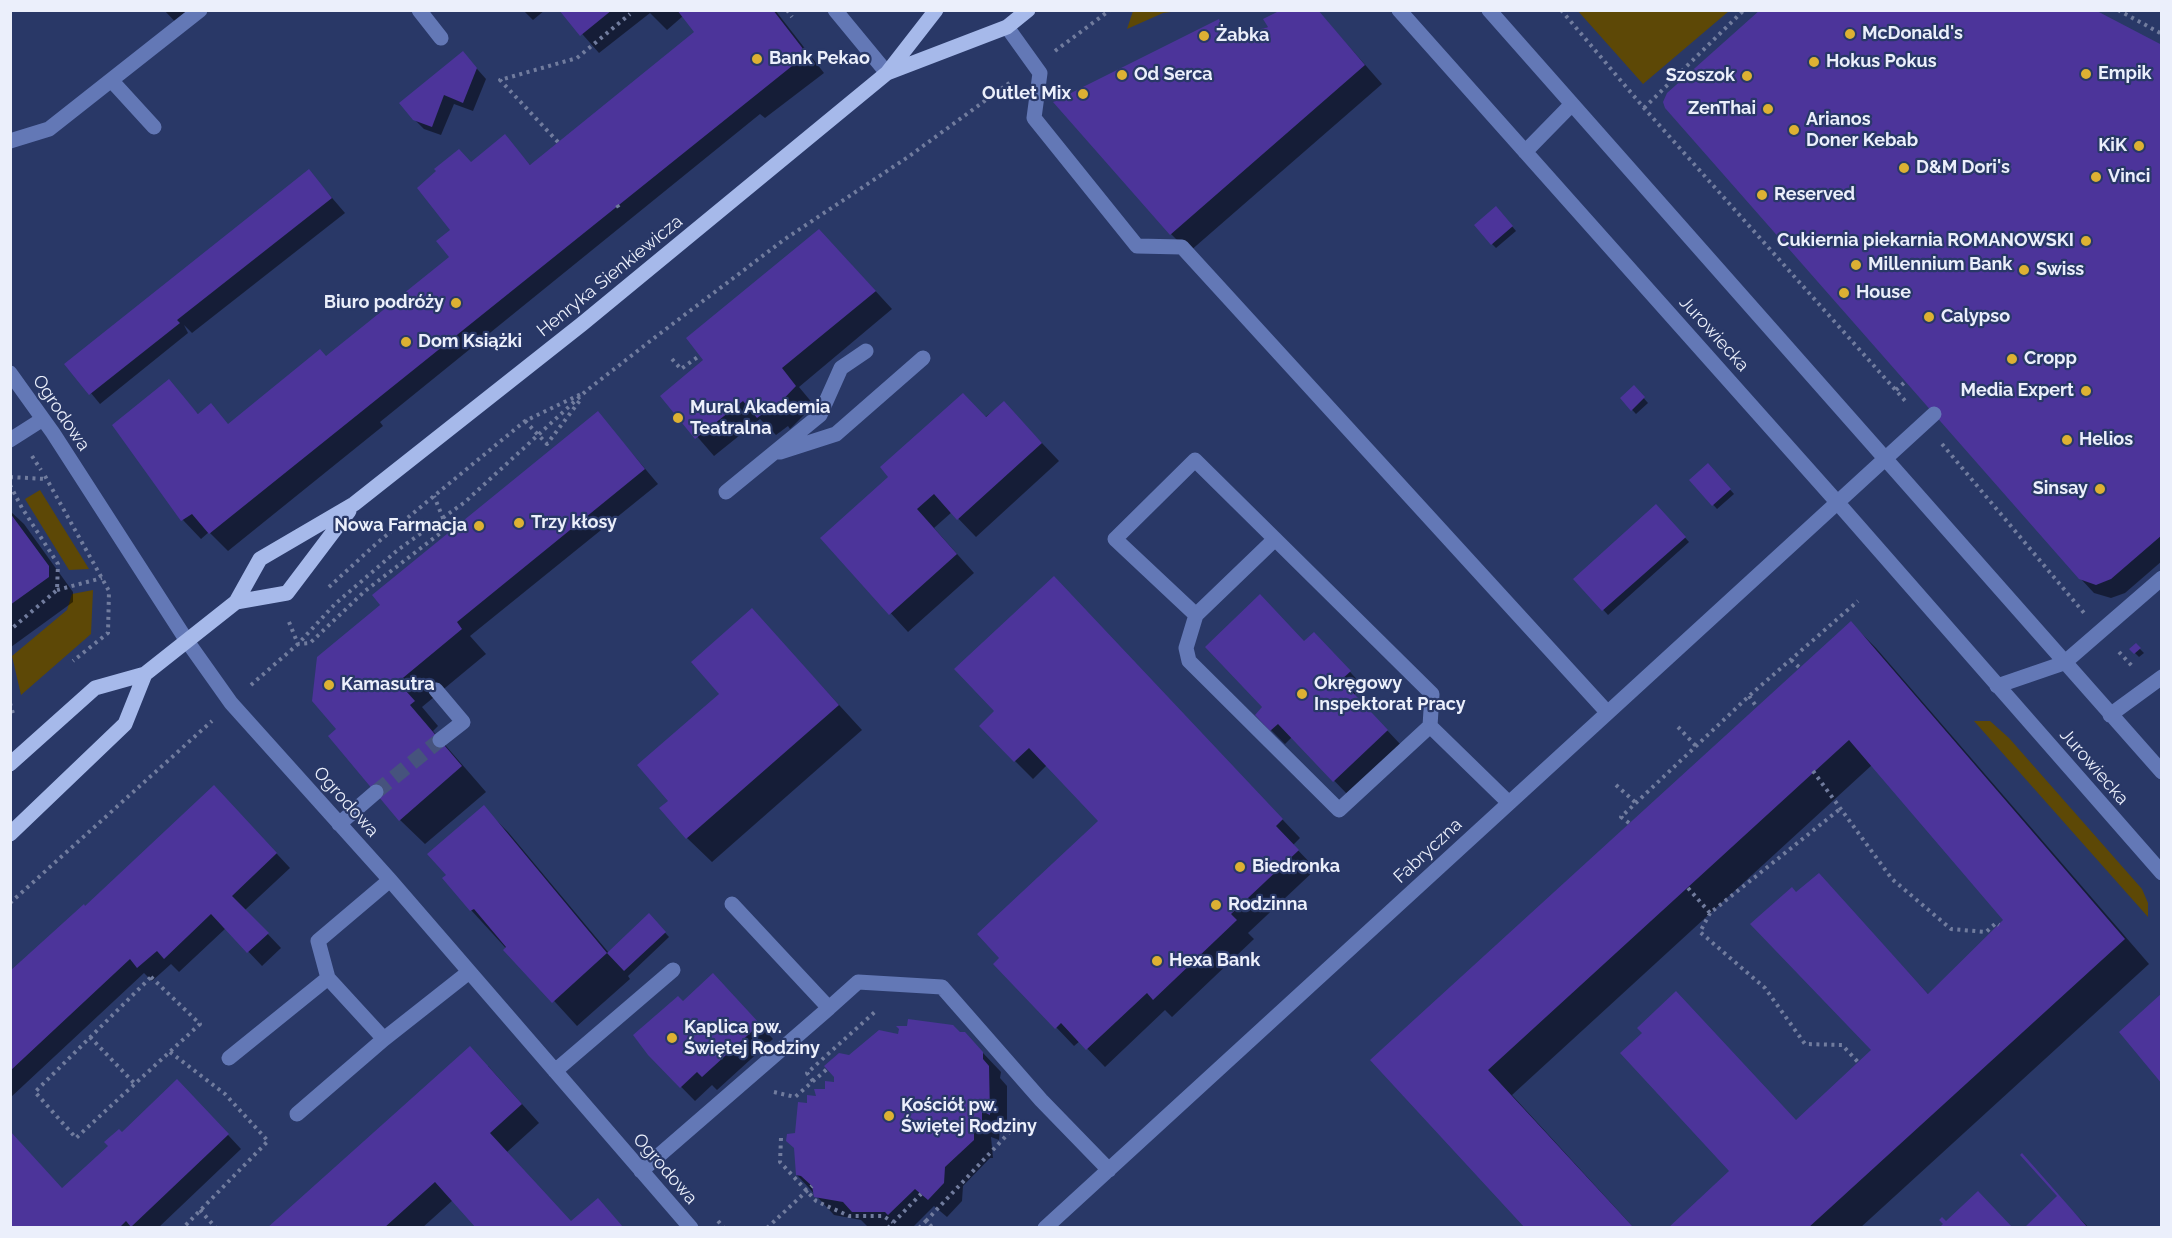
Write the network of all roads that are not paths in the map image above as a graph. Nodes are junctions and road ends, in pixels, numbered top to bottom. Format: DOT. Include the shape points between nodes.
graph roads {
  1 [pos="200,10"];
  2 [pos="419,10"];
  3 [pos="835,10"];
  4 [pos="936,10"];
  5 [pos="1028,10"];
  6 [pos="1399,10"];
  7 [pos="1489,10"];
  8 [pos="1007,27"];
  9 [pos="441,39"];
  10 [pos="887,73"];
  11 [pos="111,80"];
  12 [pos="1571,105"];
  13 [pos="154,127"];
  14 [pos="10,141"];
  15 [pos="1525,152"];
  16 [pos="866,351"];
  17 [pos="923,358"];
  18 [pos="10,373"];
  19 [pos="1934,414"];
  20 [pos="43,419"];
  21 [pos="10,440"];
  22 [pos="769,456"];
  23 [pos="1884,461"];
  24 [pos="726,492"];
  25 [pos="1837,502"];
  26 [pos="354,504"];
  27 [pos="1275,539"];
  28 [pos="2162,579"];
  29 [pos="236,602"];
  30 [pos="1196,615"];
  31 [pos="187,641"];
  32 [pos="2064,663"];
  33 [pos="145,674"];
  34 [pos="2162,678"];
  35 [pos="1997,686"];
  36 [pos="436,690"];
  37 [pos="1607,712"];
  38 [pos="2110,715"];
  39 [pos="1430,726"];
  40 [pos="440,740"];
  41 [pos="10,764"];
  42 [pos="2162,772"];
  43 [pos="376,792"];
  44 [pos="1508,802"];
  45 [pos="339,824"];
  46 [pos="10,834"];
  47 [pos="2162,873"];
  48 [pos="390,880"];
  49 [pos="732,904"];
  50 [pos="673,970"];
  51 [pos="469,972"];
  52 [pos="328,978"];
  53 [pos="829,1008"];
  54 [pos="384,1039"];
  55 [pos="229,1058"];
  56 [pos="555,1071"];
  57 [pos="297,1114"];
  58 [pos="1109,1170"];
  59 [pos="641,1171"];
  60 [pos="691,1227"];
  61 [pos="1045,1227"];
  1 -- 11 [label="street"];
  2 -- 9 [label="street"];
  3 -- 10 [label="street"];
  4 -- 10 [label="main road, Henryka Sienkiewicza"];
  5 -- 8 [label="main road, Henryka Sienkiewicza"];
  6 -- 15 [label="street, Jurowiecka"];
  7 -- 12 [label="street"];
  8 -- 10 [label="main road, Henryka Sienkiewicza"];
  8 -- 37 [label="street" via="1040,73 1034,118 1137,246 1182,247"];
  10 -- 26 [label="main road, Henryka Sienkiewicza" via="582,324"];
  11 -- 13 [label="street"];
  11 -- 14 [label="street" via="49,129"];
  12 -- 15 [label="street"];
  12 -- 23 [label="street"];
  15 -- 25 [label="street, Jurowiecka"];
  16 -- 22 [label="street" via="841,368 820,415"];
  17 -- 22 [label="street" via="836,434"];
  18 -- 20 [label="street, Ogrodowa"];
  19 -- 23 [label="street, Fabryczna"];
  20 -- 21 [label="street"];
  20 -- 31 [label="street, Ogrodowa"];
  22 -- 24 [label="street"];
  23 -- 25 [label="street, Fabryczna"];
  23 -- 32 [label="street" via="1936,514"];
  25 -- 35 [label="street, Jurowiecka"];
  25 -- 37 [label="street, Fabryczna"];
  26 -- 29 [label="main road, Henryka Sienkiewicza" via="260,559"];
  26 -- 29 [label="main road, Henryka Sienkiewicza" via="287,593"];
  27 -- 30 [label="street"];
  27 -- 30 [label="street" via="1195,460 1115,539"];
  27 -- 39 [label="street" via="1432,694"];
  28 -- 32 [label="street"];
  29 -- 31 [label="main road, Henryka Sienkiewicza"];
  30 -- 39 [label="street" via="1186,648 1189,661 1339,810"];
  31 -- 33 [label="main road, Henryka Sienkiewicza"];
  31 -- 45 [label="street, Ogrodowa" via="231,703"];
  32 -- 35 [label="street"];
  32 -- 38 [label="street"];
  33 -- 41 [label="main road, Henryka Sienkiewicza" via="95,688"];
  33 -- 46 [label="main road" via="125,724"];
  34 -- 38 [label="street"];
  35 -- 47 [label="street, Jurowiecka"];
  36 -- 40 [label="street" via="463,722"];
  37 -- 44 [label="street, Fabryczna"];
  38 -- 42 [label="street"];
  39 -- 44 [label="street"];
  43 -- 45 [label="street"];
  44 -- 58 [label="street, Fabryczna"];
  45 -- 48 [label="street, Ogrodowa"];
  48 -- 51 [label="street, Ogrodowa"];
  48 -- 52 [label="street" via="318,941"];
  49 -- 53 [label="street"];
  50 -- 56 [label="street"];
  51 -- 54 [label="street"];
  51 -- 56 [label="street, Ogrodowa"];
  52 -- 54 [label="street"];
  52 -- 55 [label="street"];
  53 -- 58 [label="street" via="858,982 942,987 1041,1100"];
  53 -- 59 [label="street"];
  54 -- 57 [label="street"];
  56 -- 59 [label="street, Ogrodowa"];
  58 -- 61 [label="street, Fabryczna"];
  59 -- 60 [label="street, Ogrodowa"];
}
